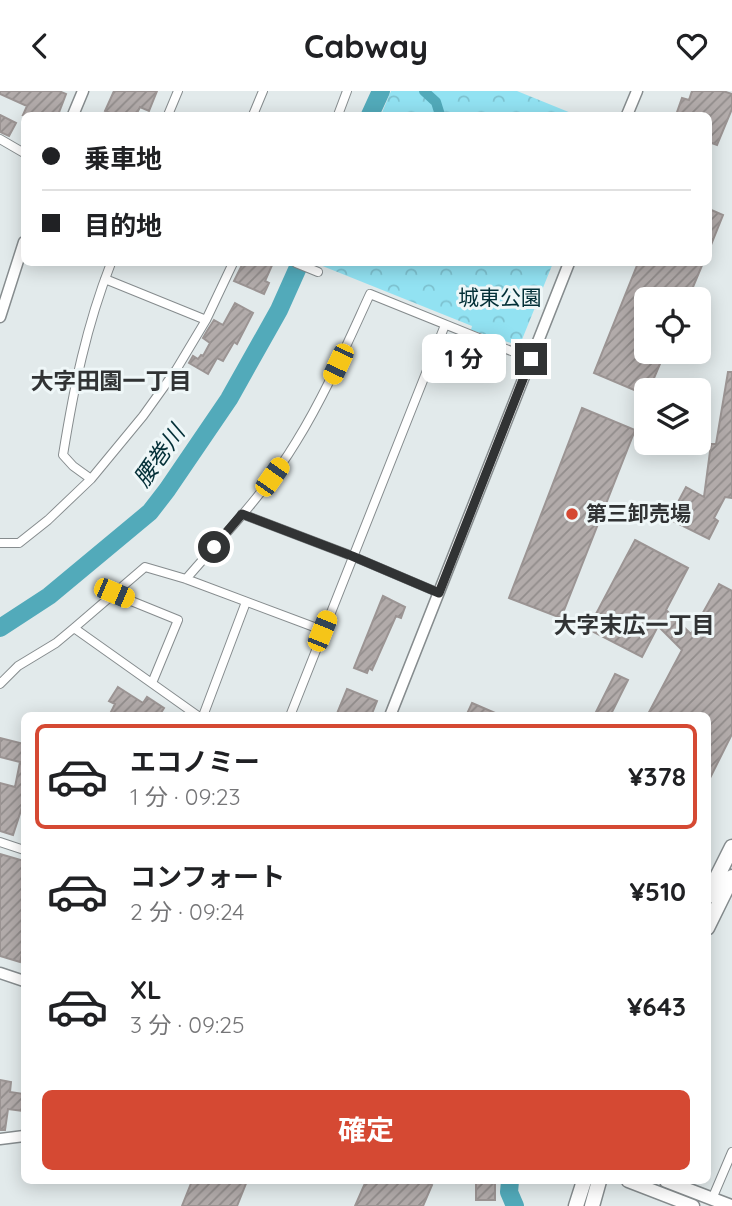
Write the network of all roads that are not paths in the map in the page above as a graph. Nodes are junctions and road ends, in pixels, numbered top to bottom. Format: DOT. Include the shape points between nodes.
graph roads {
  1 [pos="83,91"];
  2 [pos="178,91"];
  3 [pos="263,91"];
  4 [pos="347,91"];
  5 [pos="637,91"];
  6 [pos="74,112"];
  7 [pos="169,112"];
  8 [pos="254,112"];
  9 [pos="339,112"];
  10 [pos="628,112"];
  11 [pos="0,139"];
  12 [pos="21,151"];
  13 [pos="21,250"];
  14 [pos="110,266"];
  15 [pos="232,266"];
  16 [pos="303,266"];
  17 [pos="568,266"];
  18 [pos="318,272"];
  19 [pos="105,279"];
  20 [pos="0,317"];
  21 [pos="206,320"];
  22 [pos="445,325"];
  23 [pos="531,359"];
  24 [pos="91,479"];
  25 [pos="242,514"];
  26 [pos="0,543"];
  27 [pos="352,556"];
  28 [pos="186,579"];
  29 [pos="114,593"];
  30 [pos="439,593"];
  31 [pos="246,602"];
  32 [pos="74,628"];
  33 [pos="322,631"];
  34 [pos="0,684"];
  35 [pos="152,684"];
  36 [pos="184,712"];
  37 [pos="205,712"];
  38 [pos="292,712"];
  39 [pos="392,712"];
  40 [pos="0,842"];
  41 [pos="732,847"];
  42 [pos="21,849"];
  43 [pos="732,877"];
  44 [pos="711,889"];
  45 [pos="711,920"];
  46 [pos="0,973"];
  47 [pos="21,980"];
  48 [pos="21,1136"];
  49 [pos="0,1139"];
  50 [pos="732,1152"];
  51 [pos="582,1184"];
  52 [pos="597,1184"];
  53 [pos="636,1184"];
  54 [pos="674,1184"];
  55 [pos="712,1199"];
  56 [pos="576,1206"];
  57 [pos="592,1206"];
  58 [pos="693,1206"];
  59 [pos="731,1206"];
  1 -- 6 [label="street"];
  2 -- 7 [label="street"];
  3 -- 8 [label="street"];
  4 -- 9 [label="street"];
  5 -- 10 [label="street"];
  11 -- 12 [label="street"];
  13 -- 20 [label="street"];
  14 -- 19 [label="street"];
  15 -- 21 [label="street"];
  16 -- 18 [label="street"];
  17 -- 23 [label="street"];
  19 -- 21 [label="street"];
  19 -- 24 [label="street" via="77,370 63,455"];
  21 -- 24 [label="street" via="143,416"];
  22 -- 23 [label="street"];
  22 -- 25 [label="street" via="370,295 296,443"];
  22 -- 27 [label="street"];
  23 -- 30 [label="street"];
  24 -- 26 [label="street" via="19,543"];
  25 -- 27 [label="street"];
  25 -- 28 [label="street"];
  27 -- 30 [label="street"];
  27 -- 33 [label="street"];
  28 -- 29 [label="street" via="145,567"];
  28 -- 31 [label="street"];
  29 -- 32 [label="street"];
  29 -- 35 [label="street" via="178,620"];
  30 -- 39 [label="street"];
  31 -- 33 [label="street"];
  31 -- 37 [label="street"];
  32 -- 34 [label="street"];
  32 -- 35 [label="street"];
  33 -- 38 [label="street"];
  35 -- 36 [label="street"];
  40 -- 42 [label="street"];
  41 -- 44 [label="highway"];
  43 -- 45 [label="highway"];
  46 -- 47 [label="street"];
  48 -- 49 [label="street"];
  50 -- 55 [label="street"];
  51 -- 56 [label="highway"];
  52 -- 57 [label="highway"];
  53 -- 58 [label="main road"];
  54 -- 55 [label="main road"];
  55 -- 59 [label="main road"];
}
